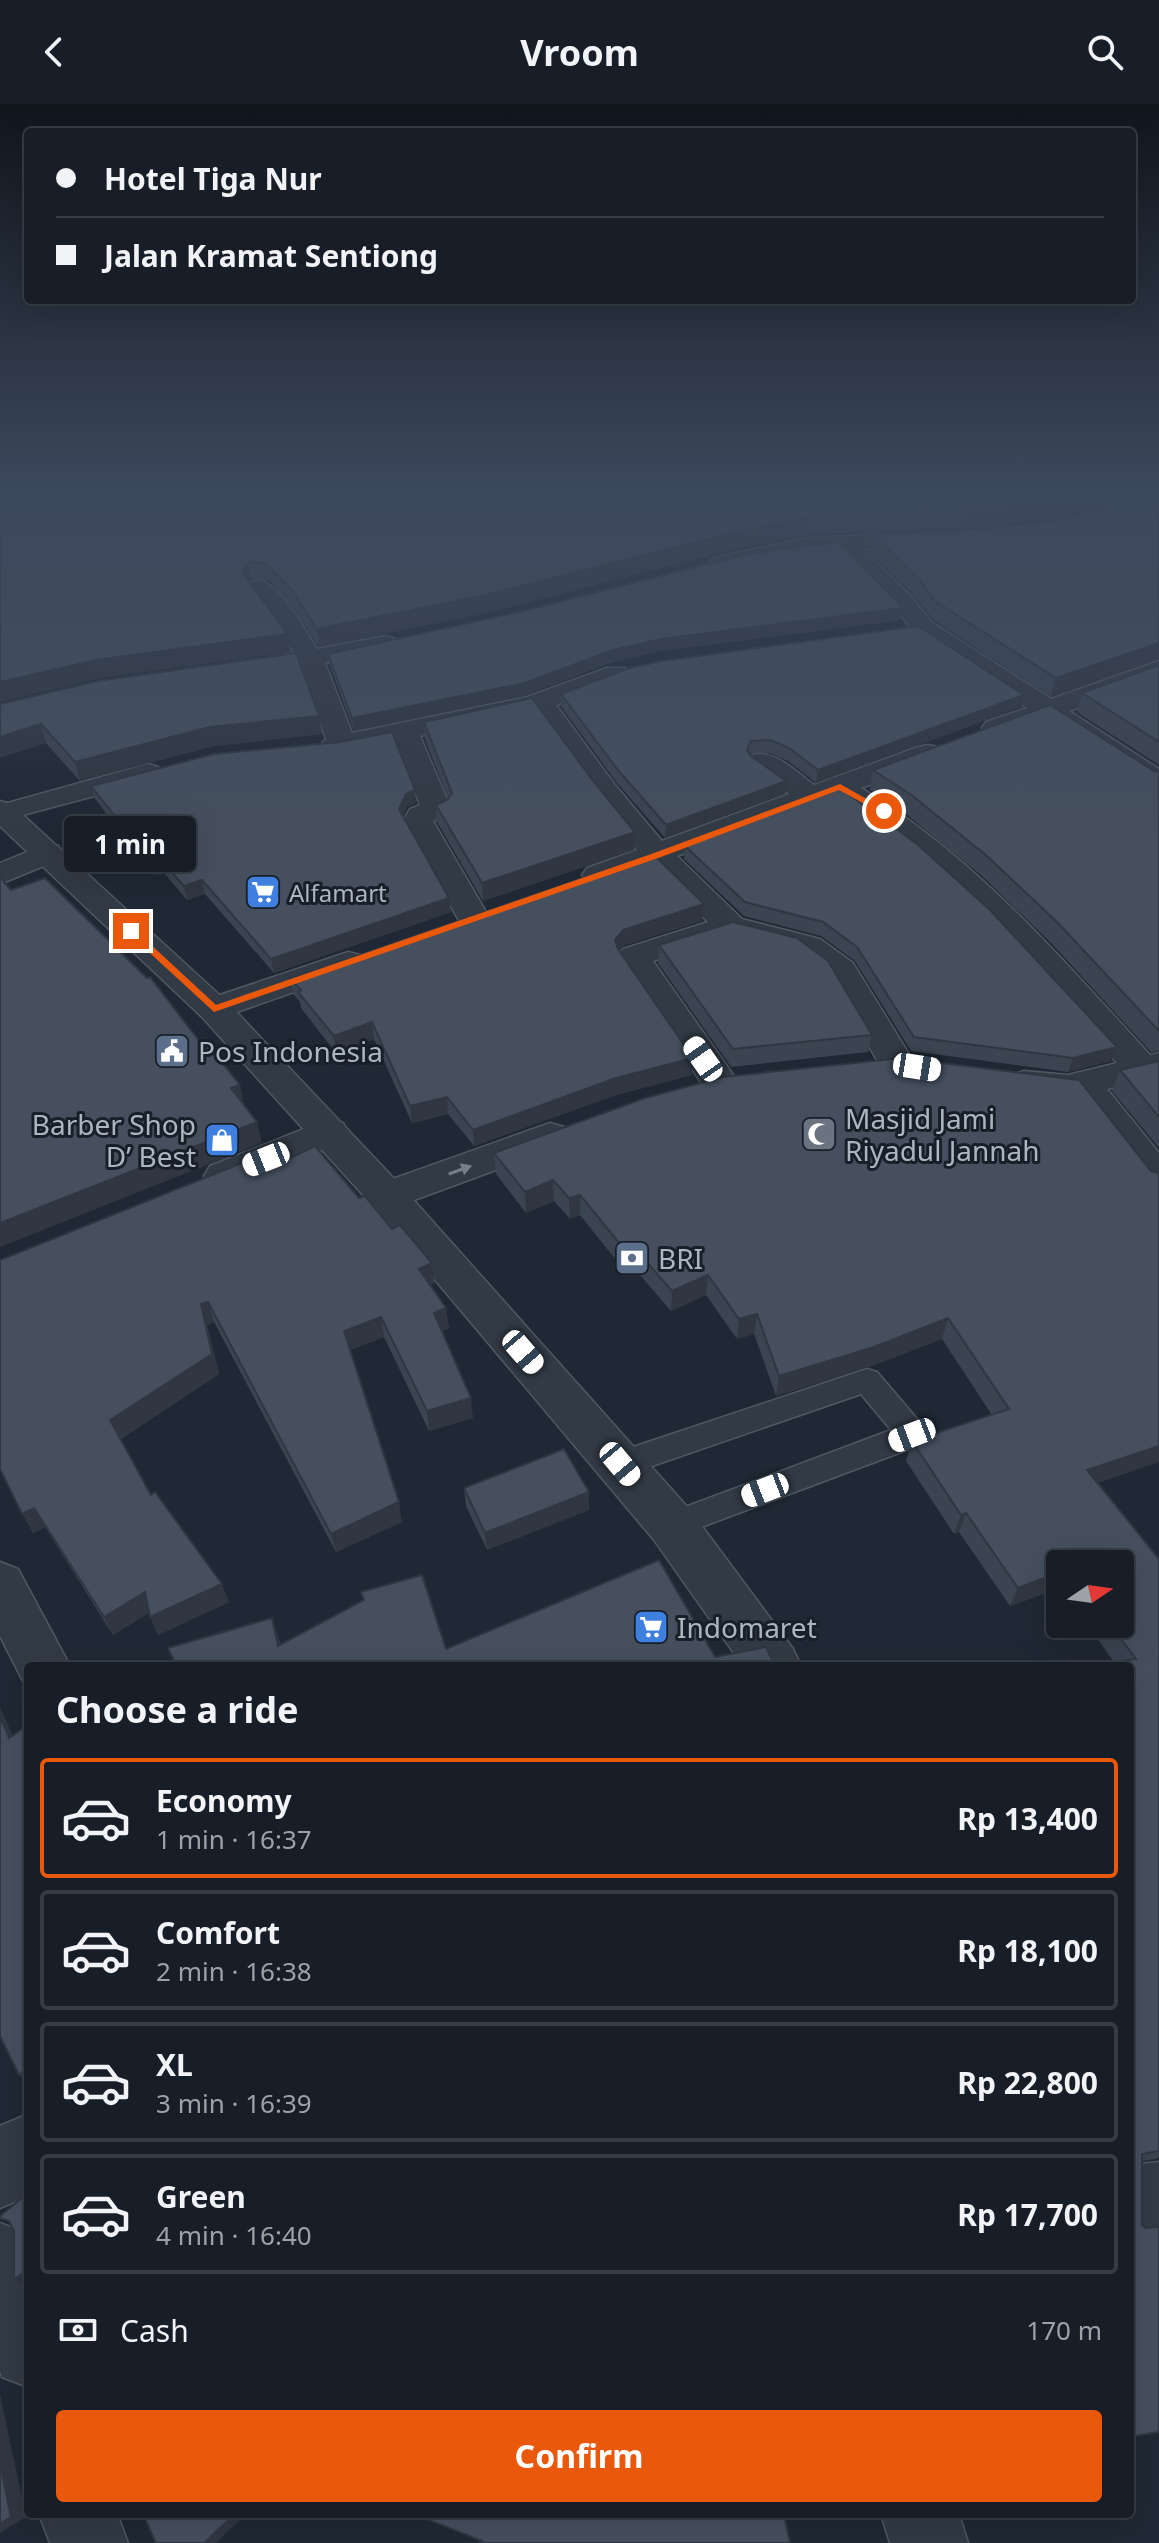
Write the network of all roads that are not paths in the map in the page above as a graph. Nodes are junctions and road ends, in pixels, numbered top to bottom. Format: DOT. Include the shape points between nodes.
graph roads {
  1 [pos="275,606"];
  2 [pos="907,606"];
  3 [pos="922,627"];
  4 [pos="893,631"];
  5 [pos="414,638"];
  6 [pos="311,659"];
  7 [pos="634,668"];
  8 [pos="1159,669"];
  9 [pos="221,672"];
  10 [pos="534,704"];
  11 [pos="1046,709"];
  12 [pos="405,732"];
  13 [pos="342,744"];
  14 [pos="310,747"];
  15 [pos="762,761"];
  16 [pos="169,768"];
  17 [pos="1159,782"];
  18 [pos="826,792"];
  19 [pos="2,811"];
  20 [pos="47,853"];
  21 [pos="658,855"];
  22 [pos="0,875"];
  23 [pos="573,884"];
  24 [pos="473,917"];
  25 [pos="730,926"];
  26 [pos="373,953"];
  27 [pos="214,1009"];
  28 [pos="1150,1067"];
  29 [pos="854,1069"];
  30 [pos="985,1077"];
  31 [pos="721,1084"];
  32 [pos="1082,1084"];
  33 [pos="587,1123"];
  34 [pos="329,1132"];
  35 [pos="1159,1180"];
  36 [pos="192,1189"];
  37 [pos="387,1196"];
  38 [pos="620,1464"];
  39 [pos="672,1525"];
  40 [pos="0,1585"];
  41 [pos="41,1662"];
  42 [pos="771,1662"];
  43 [pos="24,2150"];
  44 [pos="0,2174"];
  45 [pos="1159,2196"];
  46 [pos="1134,2199"];
  47 [pos="0,2258"];
  48 [pos="24,2338"];
  49 [pos="80,2518"];
  50 [pos="921,2518"];
  51 [pos="89,2543"];
  52 [pos="929,2543"];
  1 -- 6 [label="street"];
  2 -- 3 [label="street"];
  3 -- 4 [label="street"];
  3 -- 11 [label="street"];
  5 -- 6 [label="street"];
  6 -- 9 [label="street"];
  6 -- 13 [label="street"];
  7 -- 10 [label="street"];
  8 -- 11 [label="street"];
  10 -- 12 [label="street"];
  10 -- 21 [label="street" via="543,706"];
  11 -- 17 [label="street"];
  11 -- 18 [label="street"];
  12 -- 13 [label="street"];
  12 -- 24 [label="street" via="436,809 418,821"];
  13 -- 14 [label="street"];
  15 -- 18 [label="street"];
  16 -- 19 [label="street"];
  18 -- 21 [label="street"];
  18 -- 28 [label="street" via="884,811 948,863"];
  19 -- 20 [label="street"];
  20 -- 22 [label="street"];
  20 -- 27 [label="street"];
  21 -- 23 [label="street"];
  21 -- 25 [label="street"];
  25 -- 29 [label="street" via="808,946 841,970 914,1066"];
  25 -- 31 [label="street" via="635,956"];
  26 -- 27 [label="street"];
  27 -- 34 [label="street"];
  28 -- 32 [label="street"];
  30 -- 32 [label="street" via="1051,1086"];
  32 -- 35 [label="street"];
  37 -- 33 [label="street, one-way"];
  34 -- 36 [label="street"];
  34 -- 37 [label="street"];
  37 -- 38 [label="street"];
  38 -- 39 [label="street"];
  38 -- 39 [label="lane" via="867,1380 912,1435"];
  39 -- 42 [label="street"];
  40 -- 41 [label="street"];
  43 -- 44 [label="street"];
  45 -- 46 [label="street"];
  47 -- 48 [label="street"];
  49 -- 51 [label="street"];
  50 -- 52 [label="street"];
}
